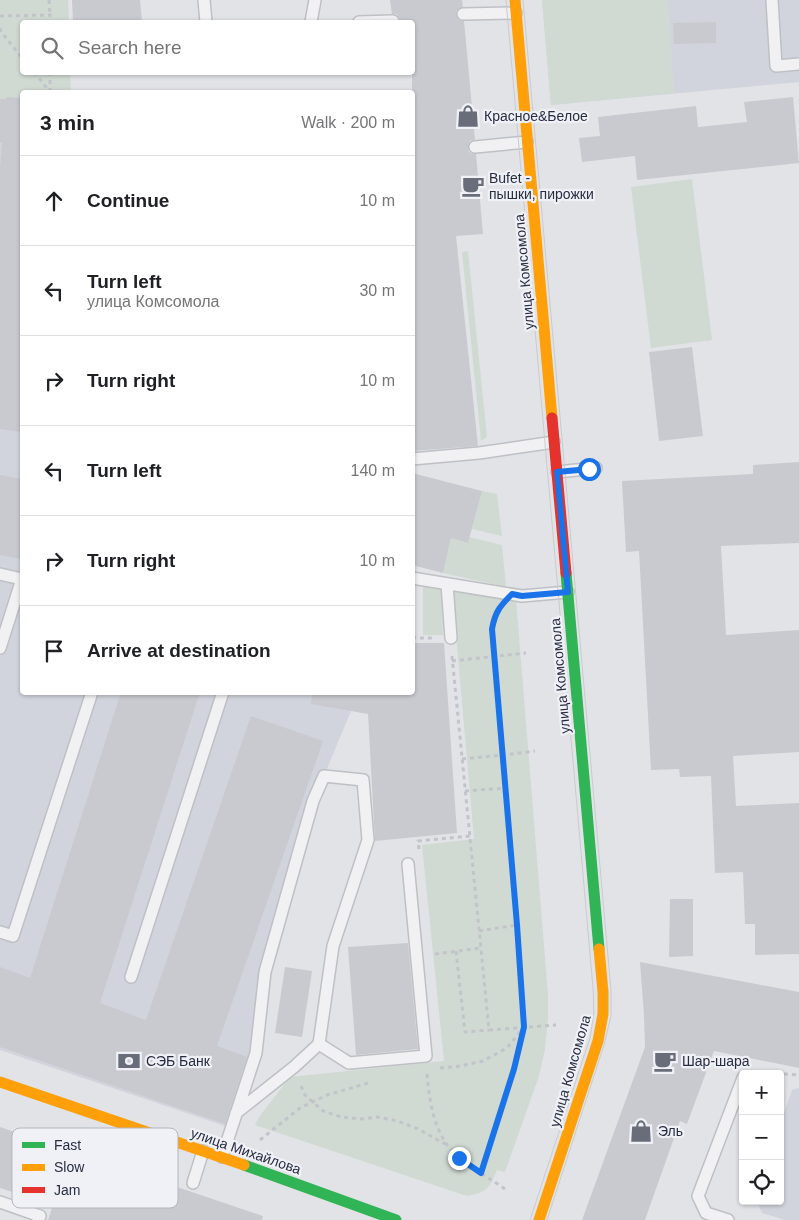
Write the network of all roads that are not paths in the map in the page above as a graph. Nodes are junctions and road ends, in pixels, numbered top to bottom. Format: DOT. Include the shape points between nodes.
graph roads {
  1 [pos="204,0"];
  2 [pos="316,0"];
  3 [pos="515,0"];
  4 [pos="772,0"];
  5 [pos="463,14"];
  6 [pos="516,14"];
  7 [pos="206,20"];
  8 [pos="311,20"];
  9 [pos="799,64"];
  10 [pos="527,142"];
  11 [pos="475,146"];
  12 [pos="554,442"];
  13 [pos="415,459"];
  14 [pos="596,468"];
  15 [pos="557,472"];
  16 [pos="0,574"];
  17 [pos="20,579"];
  18 [pos="415,579"];
  19 [pos="447,584"];
  20 [pos="20,585"];
  21 [pos="568,592"];
  22 [pos="451,638"];
  23 [pos="0,648"];
  24 [pos="91,695"];
  25 [pos="222,695"];
  26 [pos="408,864"];
  27 [pos="0,932"];
  28 [pos="131,977"];
  29 [pos="320,1044"];
  30 [pos="0,1082"];
  31 [pos="739,1087"];
  32 [pos="236,1113"];
  33 [pos="135,1128"];
  34 [pos="178,1143"];
  35 [pos="203,1151"];
  36 [pos="222,1157"];
  37 [pos="193,1183"];
  38 [pos="0,1202"];
  39 [pos="12,1206"];
  40 [pos="17,1208"];
  41 [pos="38,1220"];
  42 [pos="396,1220"];
  43 [pos="539,1220"];
  44 [pos="728,1220"];
  1 -- 7 [label="lane"];
  2 -- 8 [label="lane"];
  3 -- 6 [label="main road, улица Комсомола"];
  4 -- 9 [label="lane" via="776,66"];
  5 -- 6 [label="lane"];
  6 -- 10 [label="main road, улица Комсомола"];
  10 -- 11 [label="lane"];
  10 -- 12 [label="main road, улица Комсомола"];
  12 -- 13 [label="lane"];
  12 -- 15 [label="main road, улица Комсомола"];
  14 -- 15 [label="lane"];
  15 -- 21 [label="main road, улица Комсомола"];
  16 -- 17 [label="lane"];
  18 -- 19 [label="lane"];
  19 -- 21 [label="lane" via="522,596"];
  19 -- 22 [label="lane"];
  20 -- 23 [label="lane"];
  21 -- 43 [label="main road, улица Комсомола" via="603,1014 598,1041"];
  24 -- 27 [label="lane" via="13,936"];
  25 -- 28 [label="lane"];
  26 -- 29 [label="lane" via="426,1056 349,1063"];
  29 -- 32 [label="lane"];
  29 -- 32 [label="lane" via="333,946 368,840 363,780 324,776 313,801 265,972 256,1054"];
  30 -- 33 [label="main road, улица Михайлова"];
  31 -- 44 [label="lane" via="698,1196 706,1213"];
  32 -- 36 [label="lane"];
  34 -- 35 [label="main road, улица Михайлова"];
  35 -- 36 [label="main road, улица Михайлова"];
  35 -- 37 [label="lane"];
  36 -- 42 [label="main road, улица Михайлова"];
  38 -- 39 [label="lane"];
  40 -- 41 [label="lane" via="40,1216"];
}
